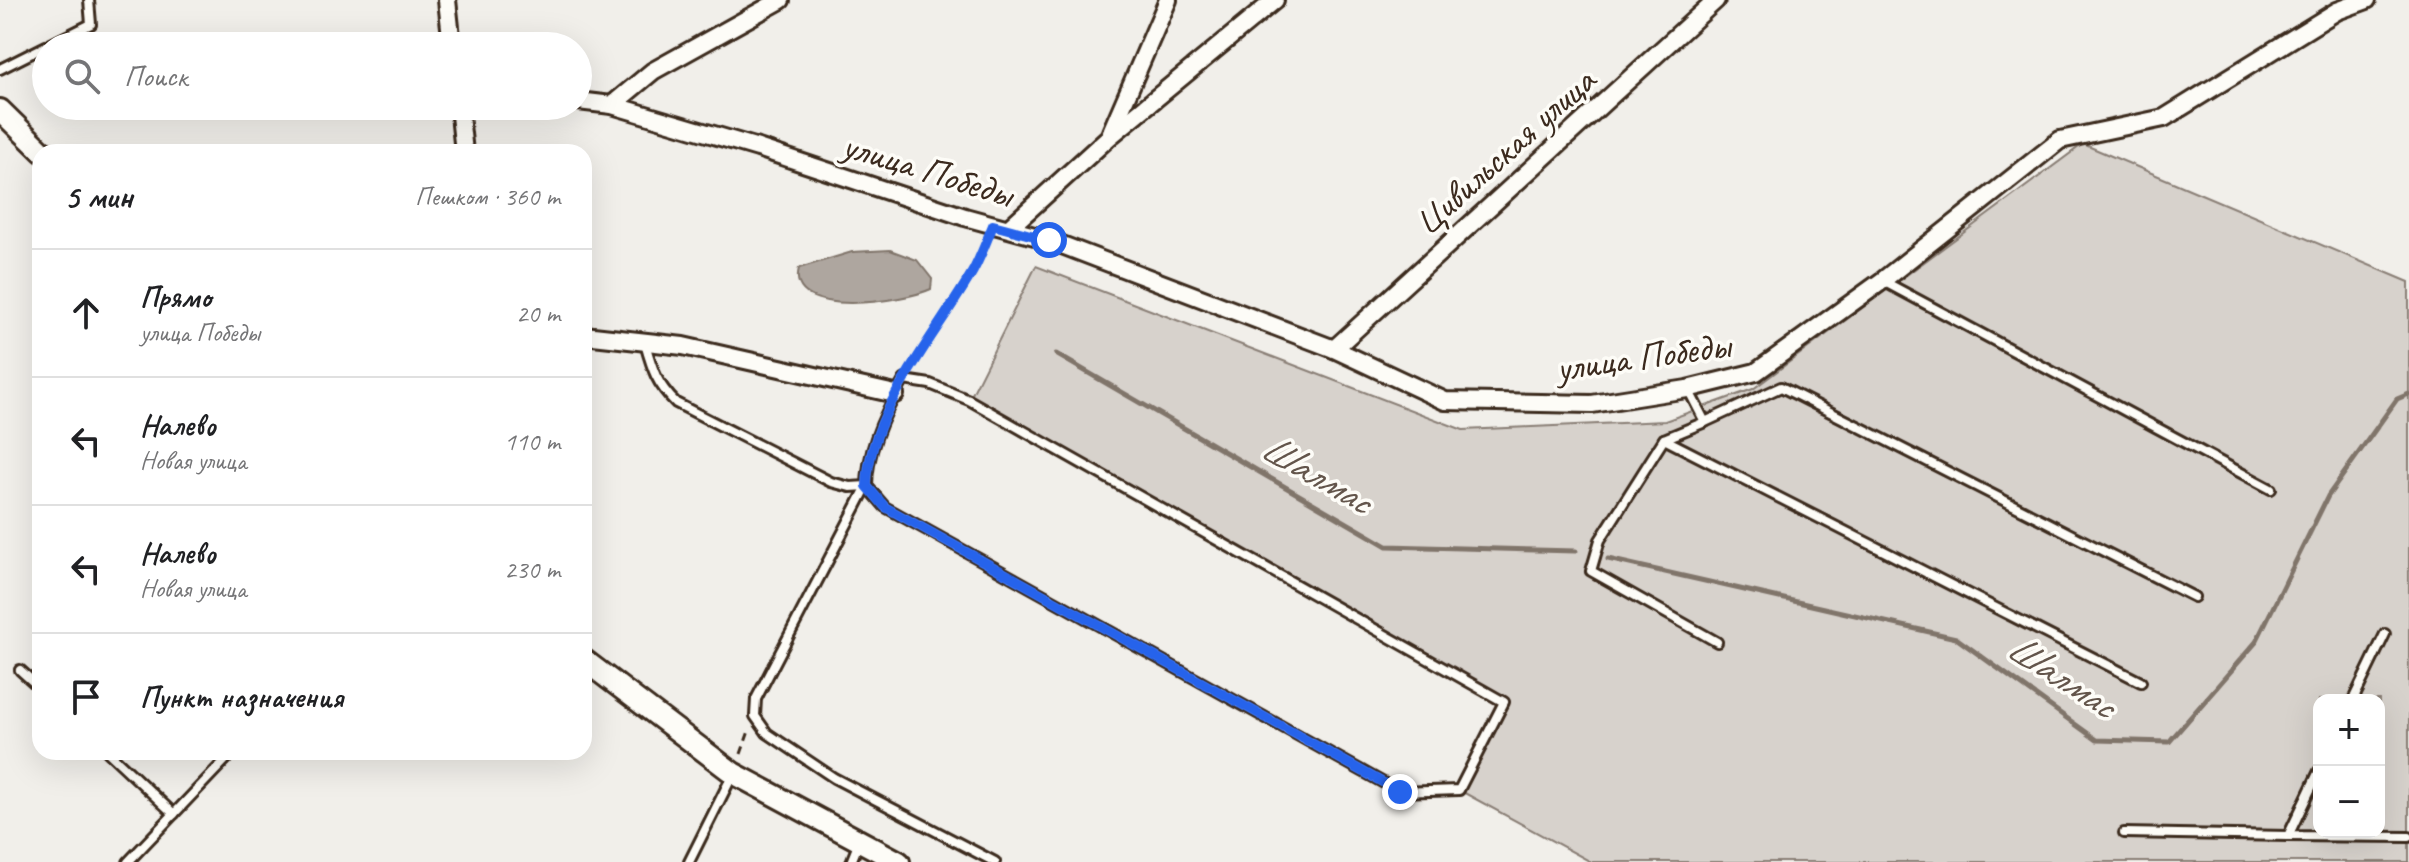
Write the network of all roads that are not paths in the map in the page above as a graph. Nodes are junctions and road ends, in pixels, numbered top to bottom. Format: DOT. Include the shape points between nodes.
graph roads {
  1 [pos="89,0"];
  2 [pos="447,0"];
  3 [pos="781,0"];
  4 [pos="1168,0"];
  5 [pos="1275,0"];
  6 [pos="1716,0"];
  7 [pos="2367,0"];
  8 [pos="75,32"];
  9 [pos="450,32"];
  10 [pos="32,53"];
  11 [pos="0,69"];
  12 [pos="592,103"];
  13 [pos="612,105"];
  14 [pos="0,110"];
  15 [pos="461,120"];
  16 [pos="1109,137"];
  17 [pos="35,144"];
  18 [pos="463,144"];
  19 [pos="1001,226"];
  20 [pos="1882,281"];
  21 [pos="592,336"];
  22 [pos="644,340"];
  23 [pos="1334,349"];
  24 [pos="900,387"];
  25 [pos="1687,389"];
  26 [pos="1705,422"];
  27 [pos="1664,439"];
  28 [pos="867,486"];
  29 [pos="2271,489"];
  30 [pos="2194,597"];
  31 [pos="2385,634"];
  32 [pos="1717,642"];
  33 [pos="592,666"];
  34 [pos="20,670"];
  35 [pos="32,681"];
  36 [pos="2141,682"];
  37 [pos="2356,694"];
  38 [pos="117,760"];
  39 [pos="225,760"];
  40 [pos="733,773"];
  41 [pos="2313,784"];
  42 [pos="174,814"];
  43 [pos="2124,833"];
  44 [pos="2288,836"];
  45 [pos="2409,837"];
  46 [pos="859,841"];
  47 [pos="128,862"];
  48 [pos="689,862"];
  49 [pos="851,862"];
  50 [pos="899,862"];
  51 [pos="995,862"];
  1 -- 8 [label="lane" via="91,24"];
  2 -- 9 [label="street"];
  3 -- 13 [label="street" via="653,71"];
  4 -- 16 [label="street"];
  5 -- 16 [label="street"];
  6 -- 23 [label="street, Цивильская улица"];
  7 -- 20 [label="street, улица Победы" via="2337,11 2164,118 2060,140"];
  10 -- 11 [label="lane"];
  12 -- 13 [label="street, улица Победы"];
  13 -- 19 [label="street, улица Победы"];
  14 -- 17 [label="street"];
  15 -- 18 [label="street"];
  16 -- 19 [label="street"];
  19 -- 23 [label="street, улица Победы"];
  20 -- 25 [label="street, улица Победы" via="1756,372"];
  20 -- 29 [label="lane"];
  21 -- 22 [label="street"];
  22 -- 24 [label="street"];
  22 -- 28 [label="lane" via="660,388 676,403 831,482"];
  23 -- 25 [label="street, улица Победы" via="1445,401 1592,404"];
  24 -- 28 [label="lane" via="867,465"];
  24 -- 28 [label="lane" via="930,384 969,400 1504,702 1459,790 1400,792 885,507"];
  25 -- 26 [label="lane"];
  26 -- 27 [label="lane"];
  26 -- 30 [label="lane" via="1781,387"];
  27 -- 32 [label="lane" via="1600,540 1591,571"];
  27 -- 36 [label="lane"];
  28 -- 51 [label="lane" via="756,699 755,716 767,733 834,778"];
  31 -- 37 [label="lane"];
  33 -- 40 [label="street"];
  34 -- 35 [label="lane"];
  38 -- 42 [label="lane"];
  39 -- 42 [label="lane"];
  40 -- 46 [label="street"];
  40 -- 48 [label="lane"];
  41 -- 44 [label="lane"];
  42 -- 47 [label="lane"];
  43 -- 44 [label="lane"];
  44 -- 45 [label="lane"];
  46 -- 49 [label="lane"];
  46 -- 50 [label="street"];
}
